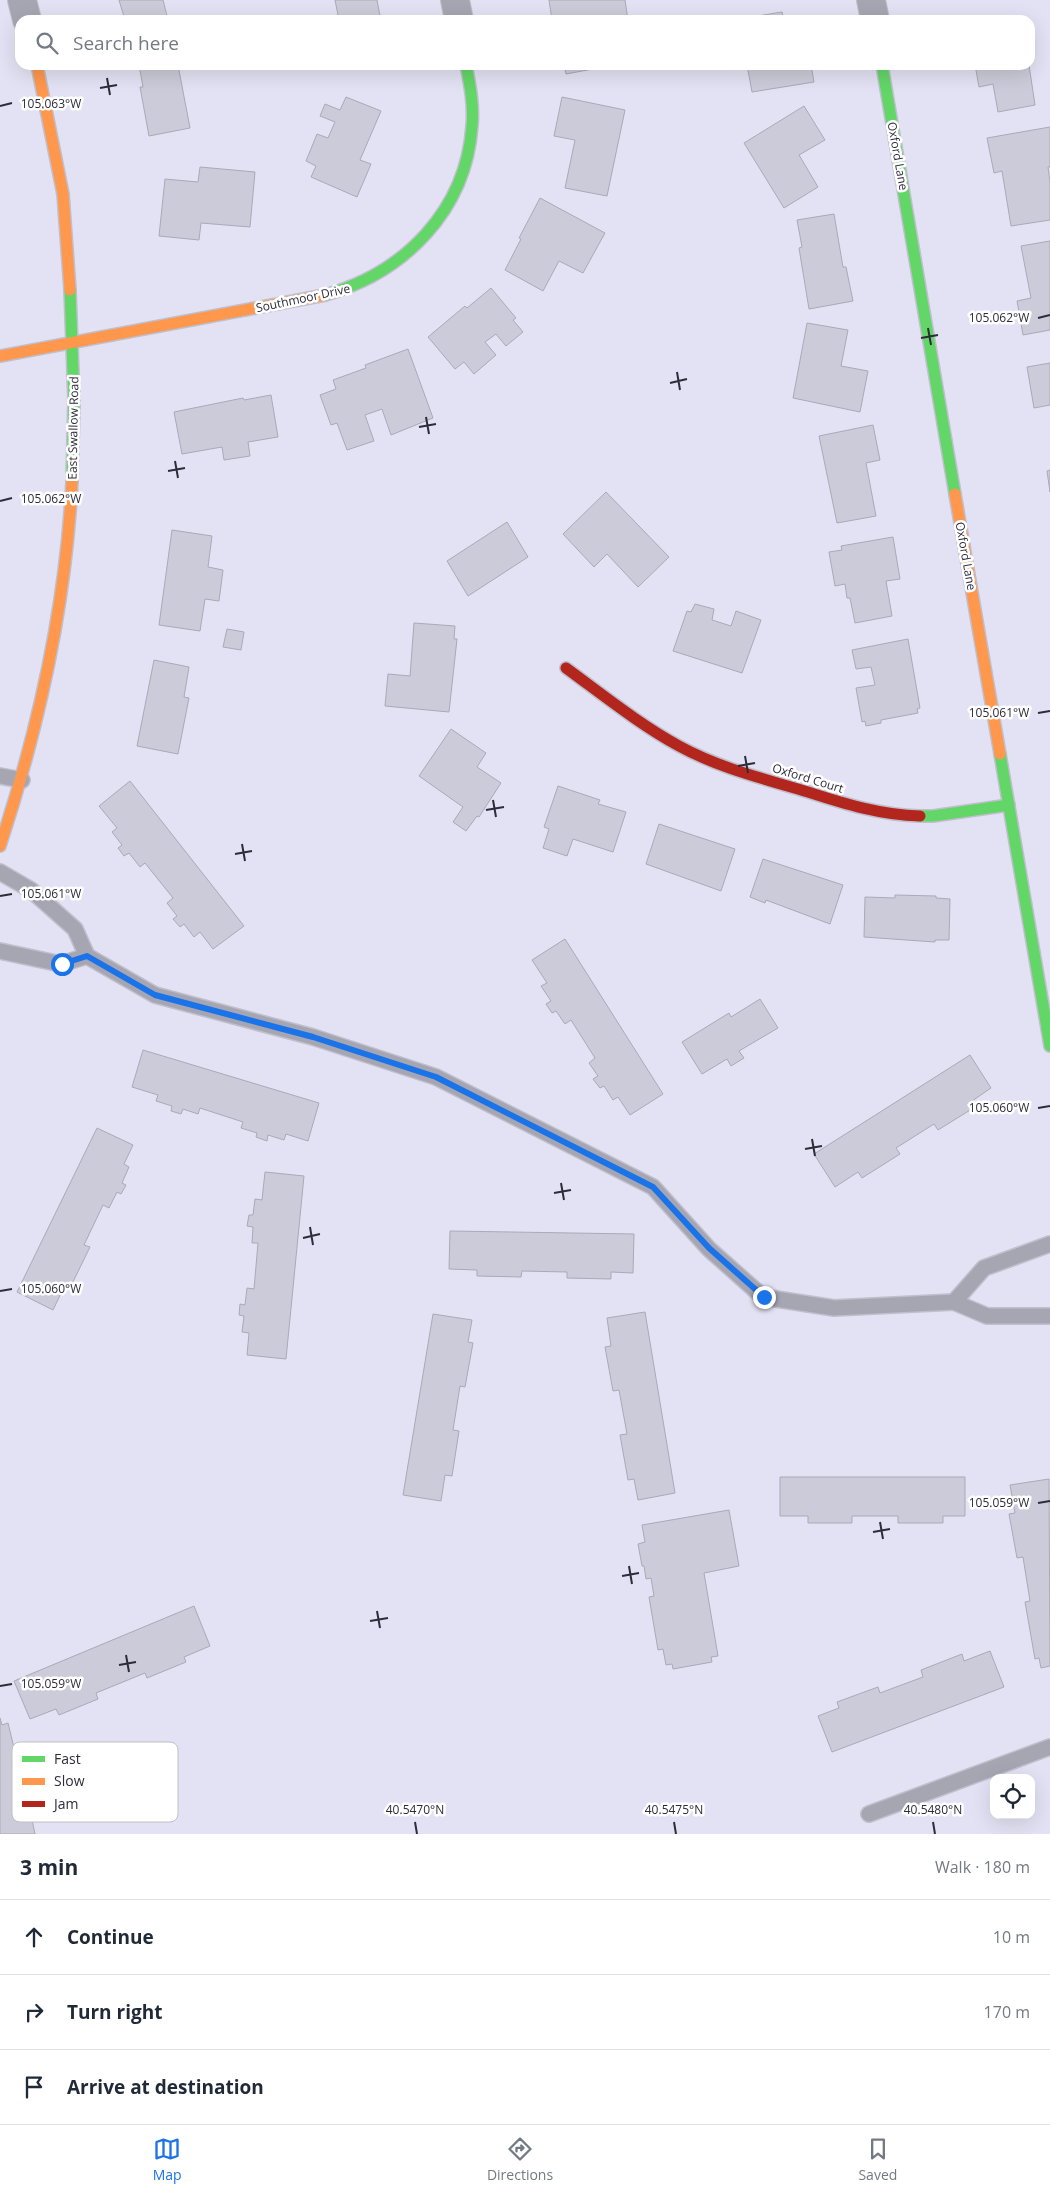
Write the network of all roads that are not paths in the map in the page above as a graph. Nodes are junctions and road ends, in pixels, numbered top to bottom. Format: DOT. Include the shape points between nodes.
graph roads {
  1 [pos="22,0"];
  2 [pos="455,0"];
  3 [pos="871,0"];
  4 [pos="26,15"];
  5 [pos="457,15"];
  6 [pos="874,15"];
  7 [pos="38,70"];
  8 [pos="467,70"];
  9 [pos="883,70"];
  10 [pos="73,342"];
  11 [pos="0,356"];
  12 [pos="566,668"];
  13 [pos="0,776"];
  14 [pos="22,780"];
  15 [pos="1009,805"];
  16 [pos="0,846"];
  17 [pos="0,872"];
  18 [pos="0,951"];
  19 [pos="87,956"];
  20 [pos="1050,1046"];
  21 [pos="1050,1244"];
  22 [pos="954,1302"];
  23 [pos="1050,1316"];
  24 [pos="1050,1746"];
  25 [pos="869,1814"];
  1 -- 4 [label="street"];
  2 -- 5 [label="street"];
  3 -- 6 [label="street"];
  7 -- 10 [label="street, East Swallow Road" via="63,194"];
  8 -- 10 [label="street, Southmoor Drive" via="472,100 471,133 467,159 453,196 432,229 404,257 378,276 323,296"];
  9 -- 15 [label="street, Oxford Lane"];
  10 -- 11 [label="street, Southmoor Drive"];
  10 -- 14 [label="street, East Swallow Road" via="72,459 65,572 47,681"];
  12 -- 15 [label="street, Oxford Court" via="639,722 680,747 737,770 853,806 893,815 933,816"];
  13 -- 14 [label="lane"];
  14 -- 16 [label="street, East Swallow Road"];
  15 -- 20 [label="street, Oxford Lane"];
  17 -- 19 [label="lane" via="31,890 75,929"];
  18 -- 19 [label="lane" via="62,964"];
  19 -- 22 [label="lane" via="155,995 313,1037 436,1077 653,1187 709,1248 764,1297 834,1308"];
  21 -- 22 [label="lane" via="984,1268"];
  22 -- 23 [label="lane" via="988,1316"];
  24 -- 25 [label="lane"];
}
